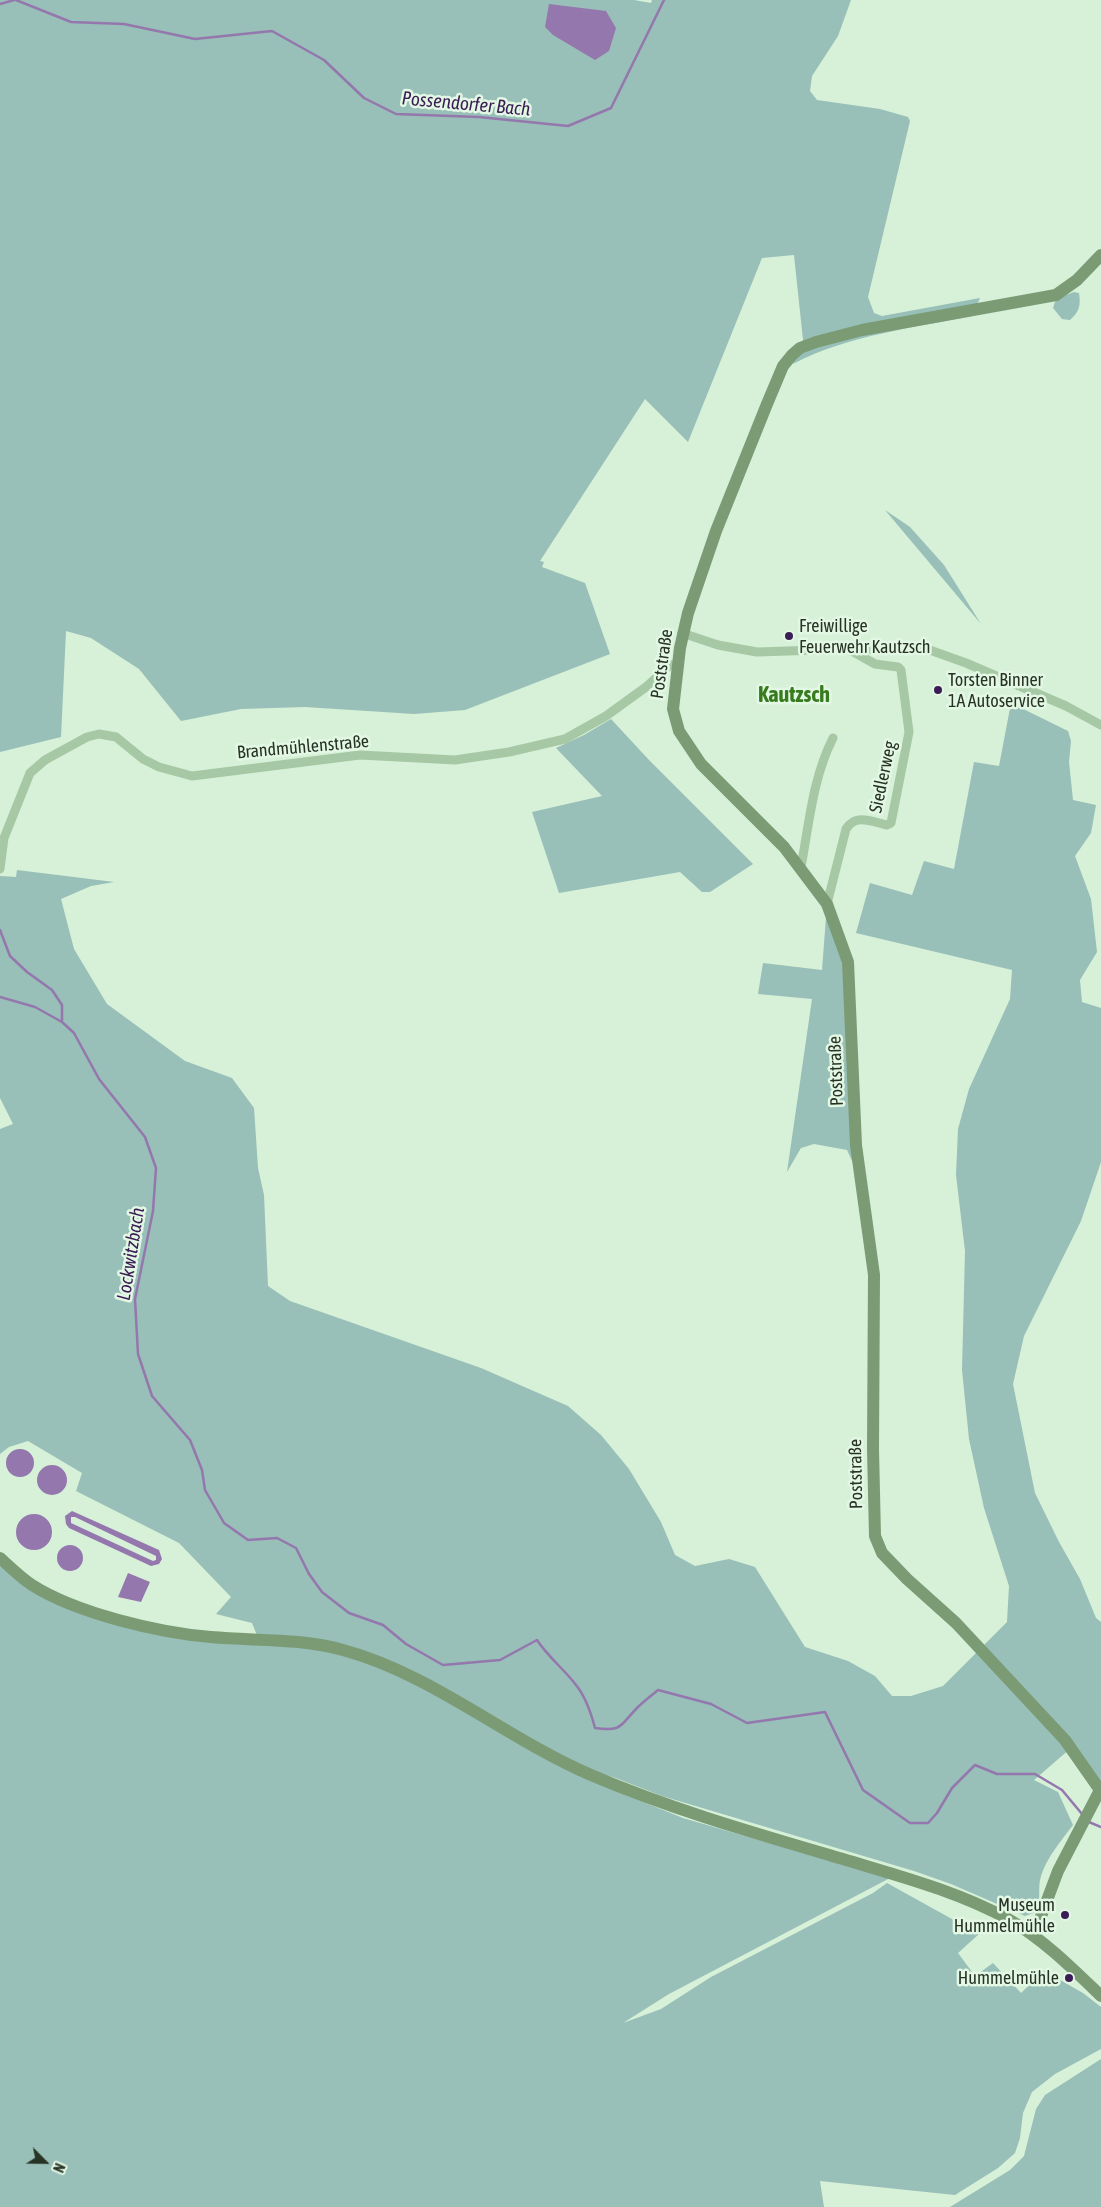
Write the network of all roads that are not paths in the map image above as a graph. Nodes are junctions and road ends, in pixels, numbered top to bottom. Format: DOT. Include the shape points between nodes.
graph roads {
  1 [pos="1101,255"];
  2 [pos="682,633"];
  3 [pos="848,649"];
  4 [pos="678,664"];
  5 [pos="1101,726"];
  6 [pos="833,738"];
  7 [pos="801,867"];
  8 [pos="0,868"];
  9 [pos="827,904"];
  10 [pos="0,1558"];
  11 [pos="1100,1790"];
  12 [pos="1034,1935"];
  13 [pos="1101,1996"];
  1 -- 2 [label="street, Poststraße" via="1077,280 1056,295 862,330 800,348 781,371 716,531"];
  2 -- 3 [label="street" via="747,651"];
  2 -- 4 [label="street, Poststraße"];
  3 -- 5 [label="street" via="927,650 943,654 1066,706"];
  3 -- 9 [label="street, Siedlerweg" via="875,664 901,670 909,732 894,817 888,825 858,818 851,821 846,829"];
  4 -- 7 [label="street, Poststraße" via="673,709 679,731 701,764 754,815"];
  4 -- 8 [label="street, Brandmühlenstraße" via="670,665 646,688 565,739 469,758 352,756 192,776 159,768 116,737 99,734 87,737 44,760 30,773 4,838"];
  6 -- 7 [label="street" via="818,779"];
  7 -- 9 [label="street, Poststraße"];
  9 -- 11 [label="street, Poststraße" via="848,962 856,1145 874,1275 875,1536 882,1553 906,1579 956,1622 1065,1740"];
  10 -- 12 [label="street" via="32,1585 79,1608 172,1633 288,1640 342,1649 376,1661 465,1706 555,1759 637,1795 953,1895 1006,1918"];
  11 -- 12 [label="street" via="1058,1872"];
  12 -- 13 [label="street"];
}
